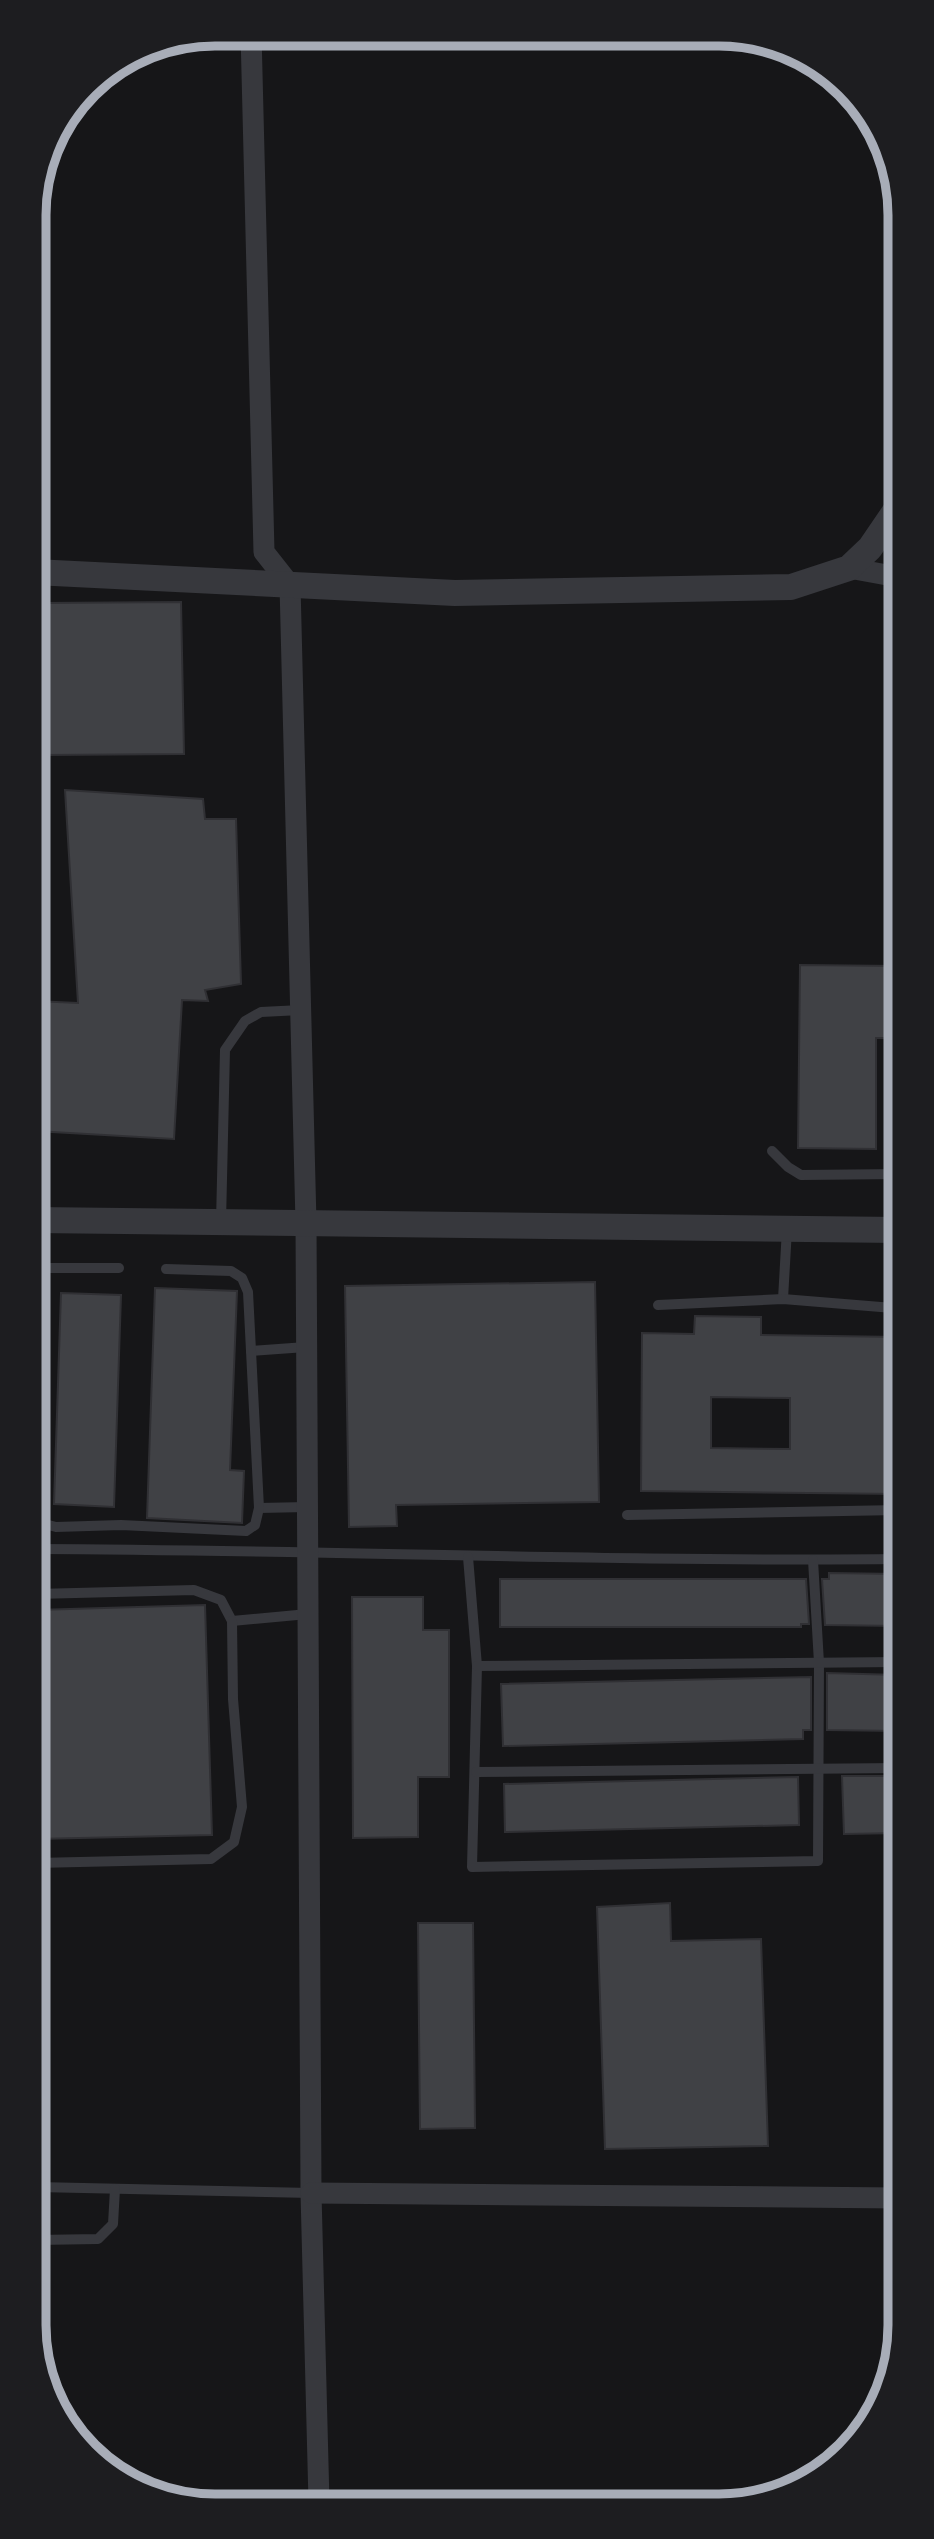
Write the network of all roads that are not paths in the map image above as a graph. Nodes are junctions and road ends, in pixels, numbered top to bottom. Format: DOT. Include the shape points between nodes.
graph roads {
  1 [pos="251,46"];
  2 [pos="888,522"];
  3 [pos="849,568"];
  4 [pos="46,573"];
  5 [pos="888,575"];
  6 [pos="290,585"];
  7 [pos="301,1010"];
  8 [pos="772,1151"];
  9 [pos="888,1174"];
  10 [pos="46,1220"];
  11 [pos="221,1222"];
  12 [pos="306,1223"];
  13 [pos="787,1229"];
  14 [pos="888,1230"];
  15 [pos="46,1268"];
  16 [pos="119,1268"];
  17 [pos="166,1269"];
  18 [pos="783,1299"];
  19 [pos="658,1305"];
  20 [pos="888,1308"];
  21 [pos="306,1348"];
  22 [pos="251,1351"];
  23 [pos="307,1507"];
  24 [pos="259,1508"];
  25 [pos="888,1510"];
  26 [pos="627,1514"];
  27 [pos="46,1524"];
  28 [pos="46,1549"];
  29 [pos="308,1550"];
  30 [pos="468,1557"];
  31 [pos="888,1559"];
  32 [pos="813,1560"];
  33 [pos="46,1594"];
  34 [pos="308,1614"];
  35 [pos="232,1622"];
  36 [pos="818,1662"];
  37 [pos="888,1662"];
  38 [pos="477,1666"];
  39 [pos="888,1768"];
  40 [pos="820,1770"];
  41 [pos="475,1772"];
  42 [pos="46,1863"];
  43 [pos="46,2187"];
  44 [pos="115,2189"];
  45 [pos="311,2193"];
  46 [pos="888,2198"];
  47 [pos="46,2240"];
  48 [pos="318,2494"];
  1 -- 6 [label="street" via="264,552"];
  2 -- 3 [label="street"];
  3 -- 5 [label="street"];
  3 -- 6 [label="street" via="791,587 455,593"];
  4 -- 6 [label="street"];
  6 -- 7 [label="street"];
  7 -- 11 [label="lane" via="261,1012 245,1021 225,1050"];
  7 -- 12 [label="street"];
  8 -- 9 [label="lane" via="802,1175"];
  10 -- 11 [label="street"];
  11 -- 12 [label="street"];
  12 -- 13 [label="street"];
  12 -- 21 [label="street"];
  13 -- 14 [label="street"];
  13 -- 18 [label="lane"];
  15 -- 16 [label="lane"];
  17 -- 22 [label="lane" via="231,1271 242,1278 248,1292"];
  18 -- 19 [label="lane"];
  18 -- 20 [label="lane"];
  21 -- 22 [label="lane"];
  21 -- 23 [label="street"];
  22 -- 24 [label="lane"];
  23 -- 24 [label="lane"];
  23 -- 29 [label="street"];
  24 -- 27 [label="lane" via="255,1525 246,1531"];
  25 -- 26 [label="lane"];
  28 -- 29 [label="lane"];
  29 -- 30 [label="lane"];
  29 -- 34 [label="street"];
  30 -- 32 [label="lane"];
  30 -- 38 [label="lane"];
  31 -- 32 [label="lane"];
  32 -- 36 [label="lane"];
  33 -- 35 [label="lane" via="194,1590 221,1600"];
  34 -- 35 [label="lane"];
  34 -- 45 [label="street"];
  35 -- 42 [label="lane" via="242,1807 234,1842 211,1859"];
  36 -- 37 [label="lane"];
  36 -- 38 [label="lane"];
  36 -- 40 [label="lane"];
  38 -- 41 [label="lane"];
  39 -- 40 [label="lane"];
  40 -- 41 [label="lane"];
  40 -- 41 [label="lane" via="818,1861 472,1867"];
  43 -- 44 [label="lane"];
  44 -- 45 [label="lane"];
  44 -- 47 [label="lane" via="113,2224 98,2239"];
  45 -- 46 [label="street"];
  45 -- 48 [label="street"];
}
